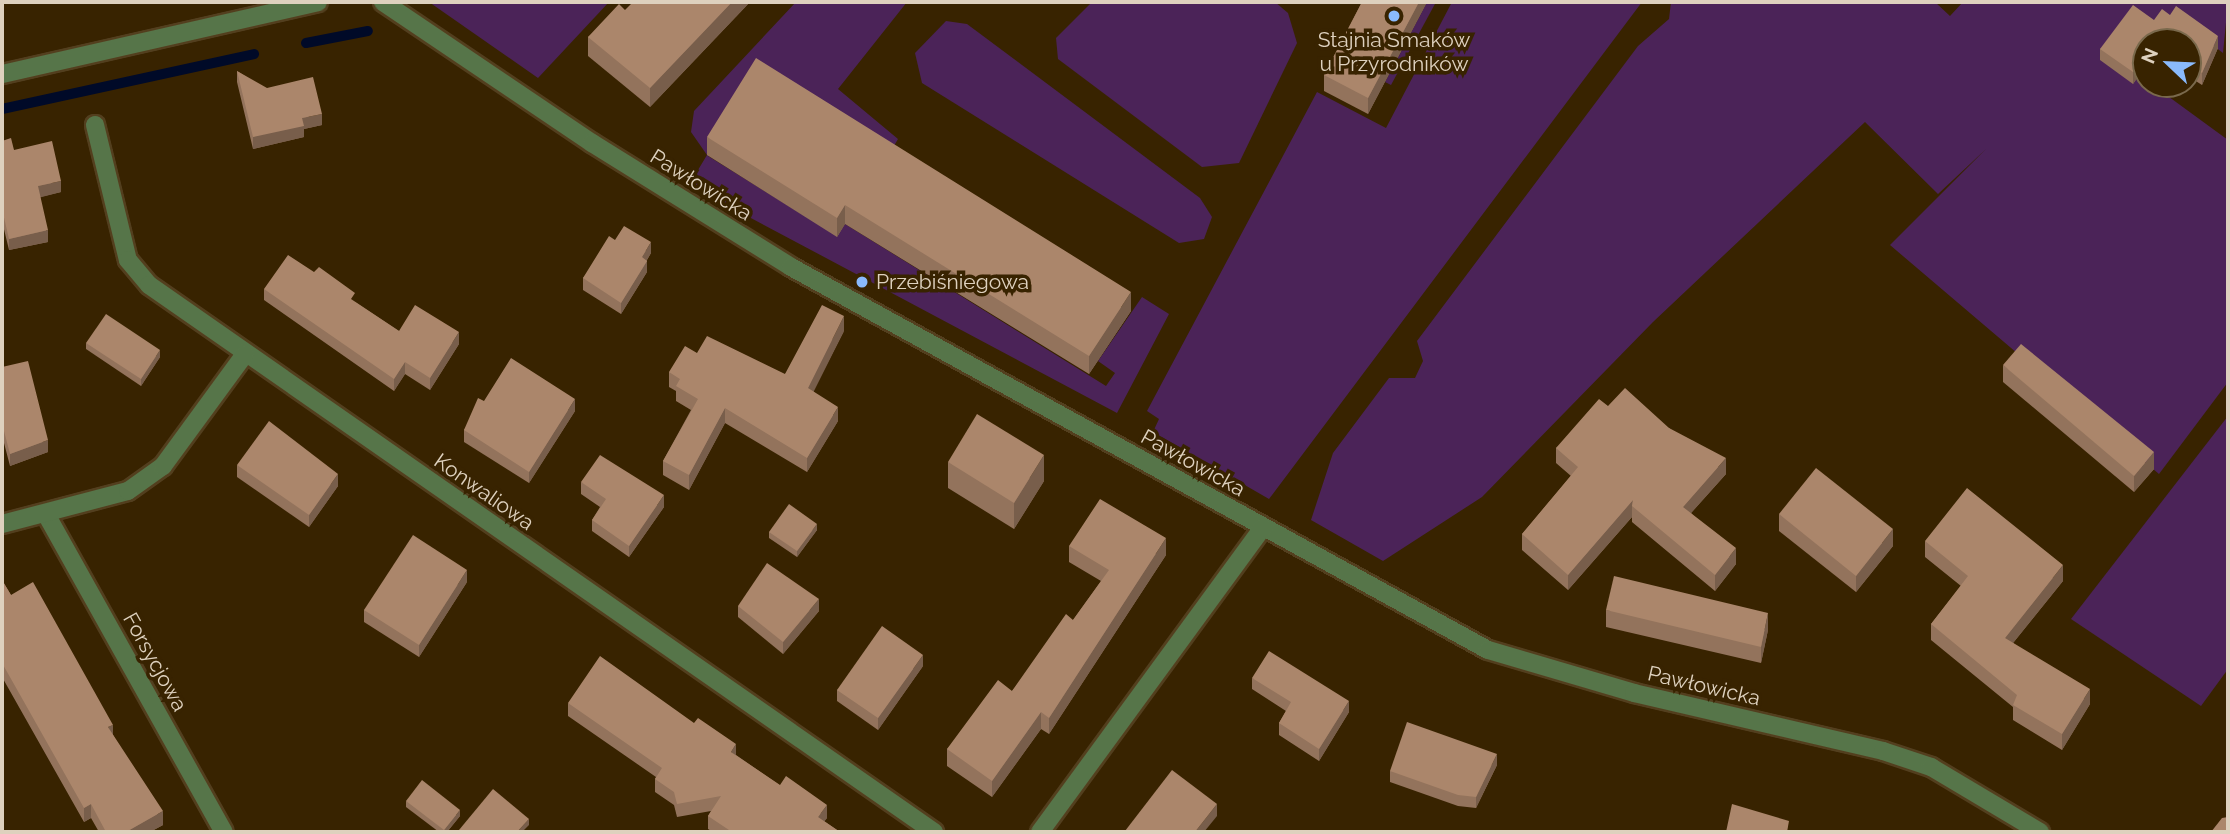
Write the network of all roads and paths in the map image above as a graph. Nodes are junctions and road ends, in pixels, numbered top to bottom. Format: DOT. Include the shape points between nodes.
graph roads {
  1 [pos="318,2"];
  2 [pos="383,2"];
  3 [pos="2,74"];
  4 [pos="95,125"];
  5 [pos="245,354"];
  6 [pos="47,514"];
  7 [pos="2,524"];
  8 [pos="1263,527"];
  9 [pos="224,832"];
  10 [pos="934,832"];
  11 [pos="1040,832"];
  12 [pos="2040,832"];
  1 -- 3 [label="street"];
  2 -- 8 [label="street, Pawłowicka" via="781,261"];
  4 -- 5 [label="street, Konwaliowa" via="128,260 149,285"];
  5 -- 6 [label="street" via="163,466 128,491"];
  5 -- 10 [label="street, Konwaliowa"];
  6 -- 7 [label="street"];
  6 -- 9 [label="street, Forsycjowa"];
  8 -- 11 [label="street"];
  8 -- 12 [label="street, Pawłowicka" via="1488,650 1634,693 1883,751 1931,767"];
}
